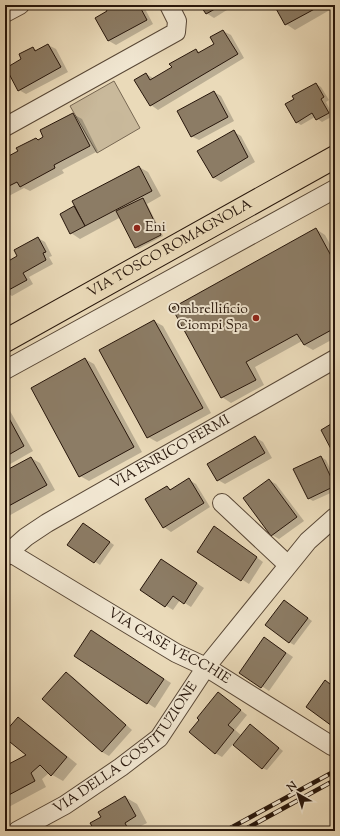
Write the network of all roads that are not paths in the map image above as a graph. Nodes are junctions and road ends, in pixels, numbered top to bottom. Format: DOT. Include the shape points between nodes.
graph roads {
  1 [pos="20,5"];
  2 [pos="169,5"];
  3 [pos="5,13"];
  4 [pos="5,127"];
  5 [pos="335,157"];
  6 [pos="335,188"];
  7 [pos="149,261"];
  8 [pos="162,283"];
  9 [pos="5,341"];
  10 [pos="335,359"];
  11 [pos="5,370"];
  12 [pos="222,503"];
  13 [pos="335,517"];
  14 [pos="7,554"];
  15 [pos="288,565"];
  16 [pos="206,667"];
  17 [pos="332,746"];
  18 [pos="17,831"];
  1 -- 3 [label="street"];
  2 -- 4 [label="street" via="177,21 176,32"];
  5 -- 7 [label="main road, VIA TOSCO ROMAGNOLA"];
  6 -- 8 [label="street"];
  7 -- 8 [label="street"];
  7 -- 9 [label="main road, VIA TOSCO ROMAGNOLA"];
  8 -- 11 [label="street"];
  10 -- 14 [label="street, VIA ENRICO FERMI" via="60,515 26,537"];
  12 -- 15 [label="street"];
  13 -- 15 [label="street, VIA DELLA COSTITUZIONE" via="308,541"];
  14 -- 16 [label="street, VIA CASE VECCHIE" via="176,653"];
  15 -- 16 [label="street, VIA DELLA COSTITUZIONE"];
  16 -- 17 [label="street, VIA CASE VECCHIE"];
  16 -- 18 [label="street, VIA DELLA COSTITUZIONE" via="159,738 64,805"];
}
